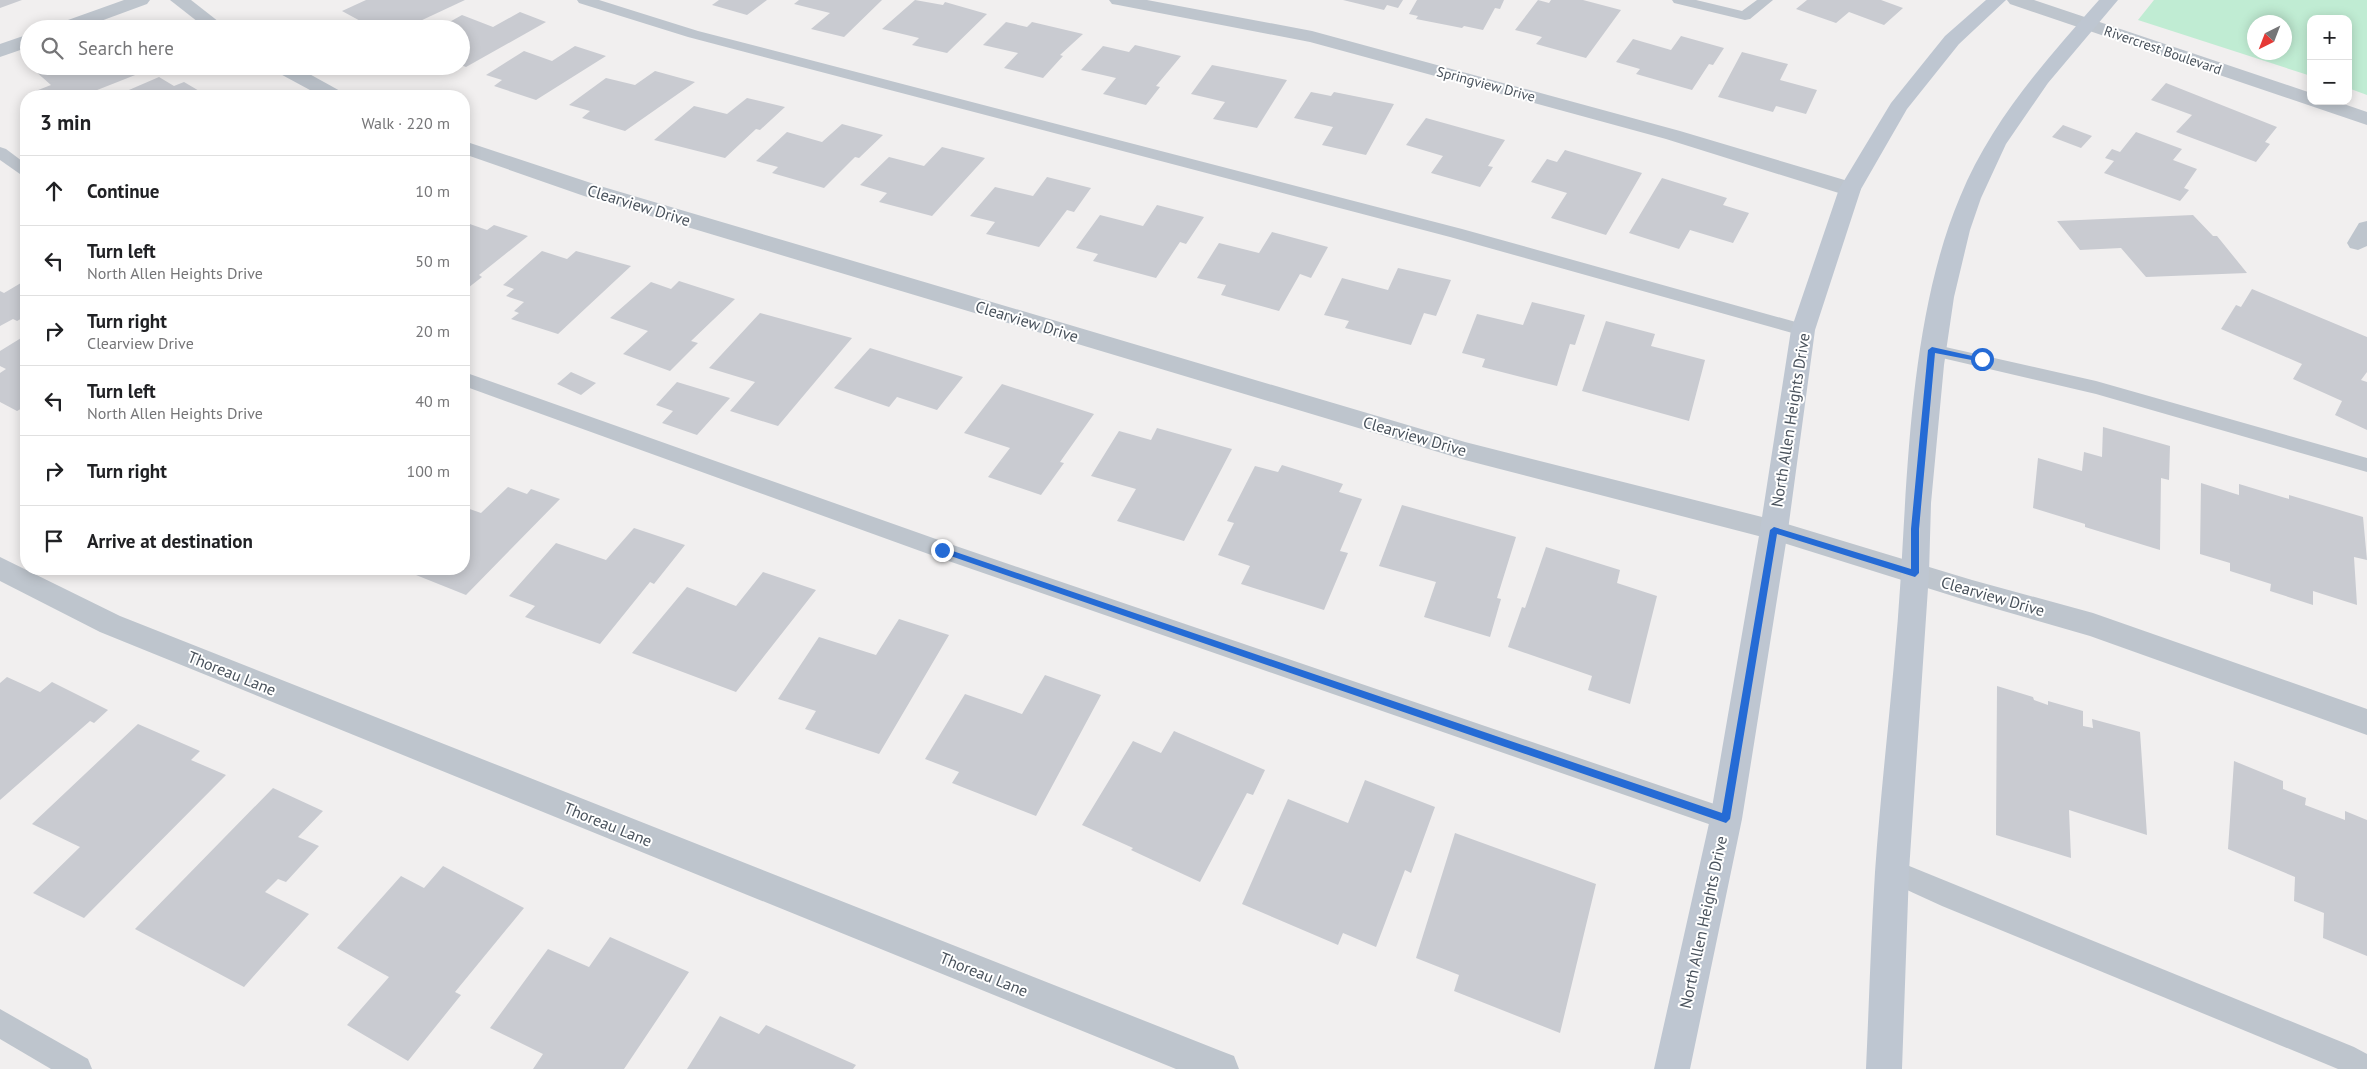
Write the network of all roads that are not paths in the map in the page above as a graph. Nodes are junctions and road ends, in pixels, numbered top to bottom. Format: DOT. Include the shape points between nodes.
graph roads {
  1 [pos="141,0"];
  2 [pos="179,0"];
  3 [pos="584,0"];
  4 [pos="1118,0"];
  5 [pos="1679,0"];
  6 [pos="1766,0"];
  7 [pos="1997,0"];
  8 [pos="2016,0"];
  9 [pos="2109,0"];
  10 [pos="86,20"];
  11 [pos="207,20"];
  12 [pos="2087,24"];
  13 [pos="20,43"];
  14 [pos="0,51"];
  15 [pos="296,75"];
  16 [pos="323,90"];
  17 [pos="2307,99"];
  18 [pos="2327,105"];
  19 [pos="2367,119"];
  20 [pos="470,149"];
  21 [pos="0,152"];
  22 [pos="20,167"];
  23 [pos="1850,189"];
  24 [pos="1803,330"];
  25 [pos="1932,350"];
  26 [pos="470,381"];
  27 [pos="2367,465"];
  28 [pos="1774,530"];
  29 [pos="0,568"];
  30 [pos="1915,573"];
  31 [pos="2367,722"];
  32 [pos="1726,819"];
  33 [pos="1892,871"];
  34 [pos="0,1023"];
  35 [pos="78,1069"];
  36 [pos="1221,1069"];
  37 [pos="1672,1069"];
  38 [pos="1884,1069"];
  39 [pos="2367,1069"];
  1 -- 10 [label="street"];
  2 -- 11 [label="street"];
  3 -- 24 [label="lane" via="693,34 1456,233"];
  4 -- 23 [label="street, Springview Drive" via="1312,38 1672,135"];
  5 -- 6 [label="lane" via="1745,16"];
  7 -- 23 [label="main road, North Allen Heights Drive" via="1952,40 1898,107"];
  8 -- 12 [label="street, Rivercrest Boulevard"];
  9 -- 12 [label="main road"];
  12 -- 17 [label="street, Rivercrest Boulevard"];
  12 -- 25 [label="main road" via="2021,106 1984,165 1956,236"];
  13 -- 14 [label="street"];
  15 -- 16 [label="street"];
  18 -- 19 [label="street"];
  20 -- 28 [label="street, Clearview Drive" via="592,191 1465,451"];
  21 -- 22 [label="lane"];
  23 -- 24 [label="main road, North Allen Heights Drive"];
  24 -- 28 [label="main road, North Allen Heights Drive"];
  25 -- 27 [label="lane" via="1982,359"];
  25 -- 30 [label="main road" via="1915,529"];
  26 -- 32 [label="lane" via="942,550"];
  28 -- 30 [label="street, Clearview Drive"];
  28 -- 32 [label="main road, North Allen Heights Drive"];
  29 -- 36 [label="street, Thoreau Lane" via="110,624"];
  30 -- 31 [label="street, Clearview Drive" via="2093,625"];
  30 -- 33 [label="main road"];
  32 -- 37 [label="main road, North Allen Heights Drive"];
  33 -- 38 [label="main road"];
  33 -- 39 [label="lane"];
  34 -- 35 [label="lane"];
}
